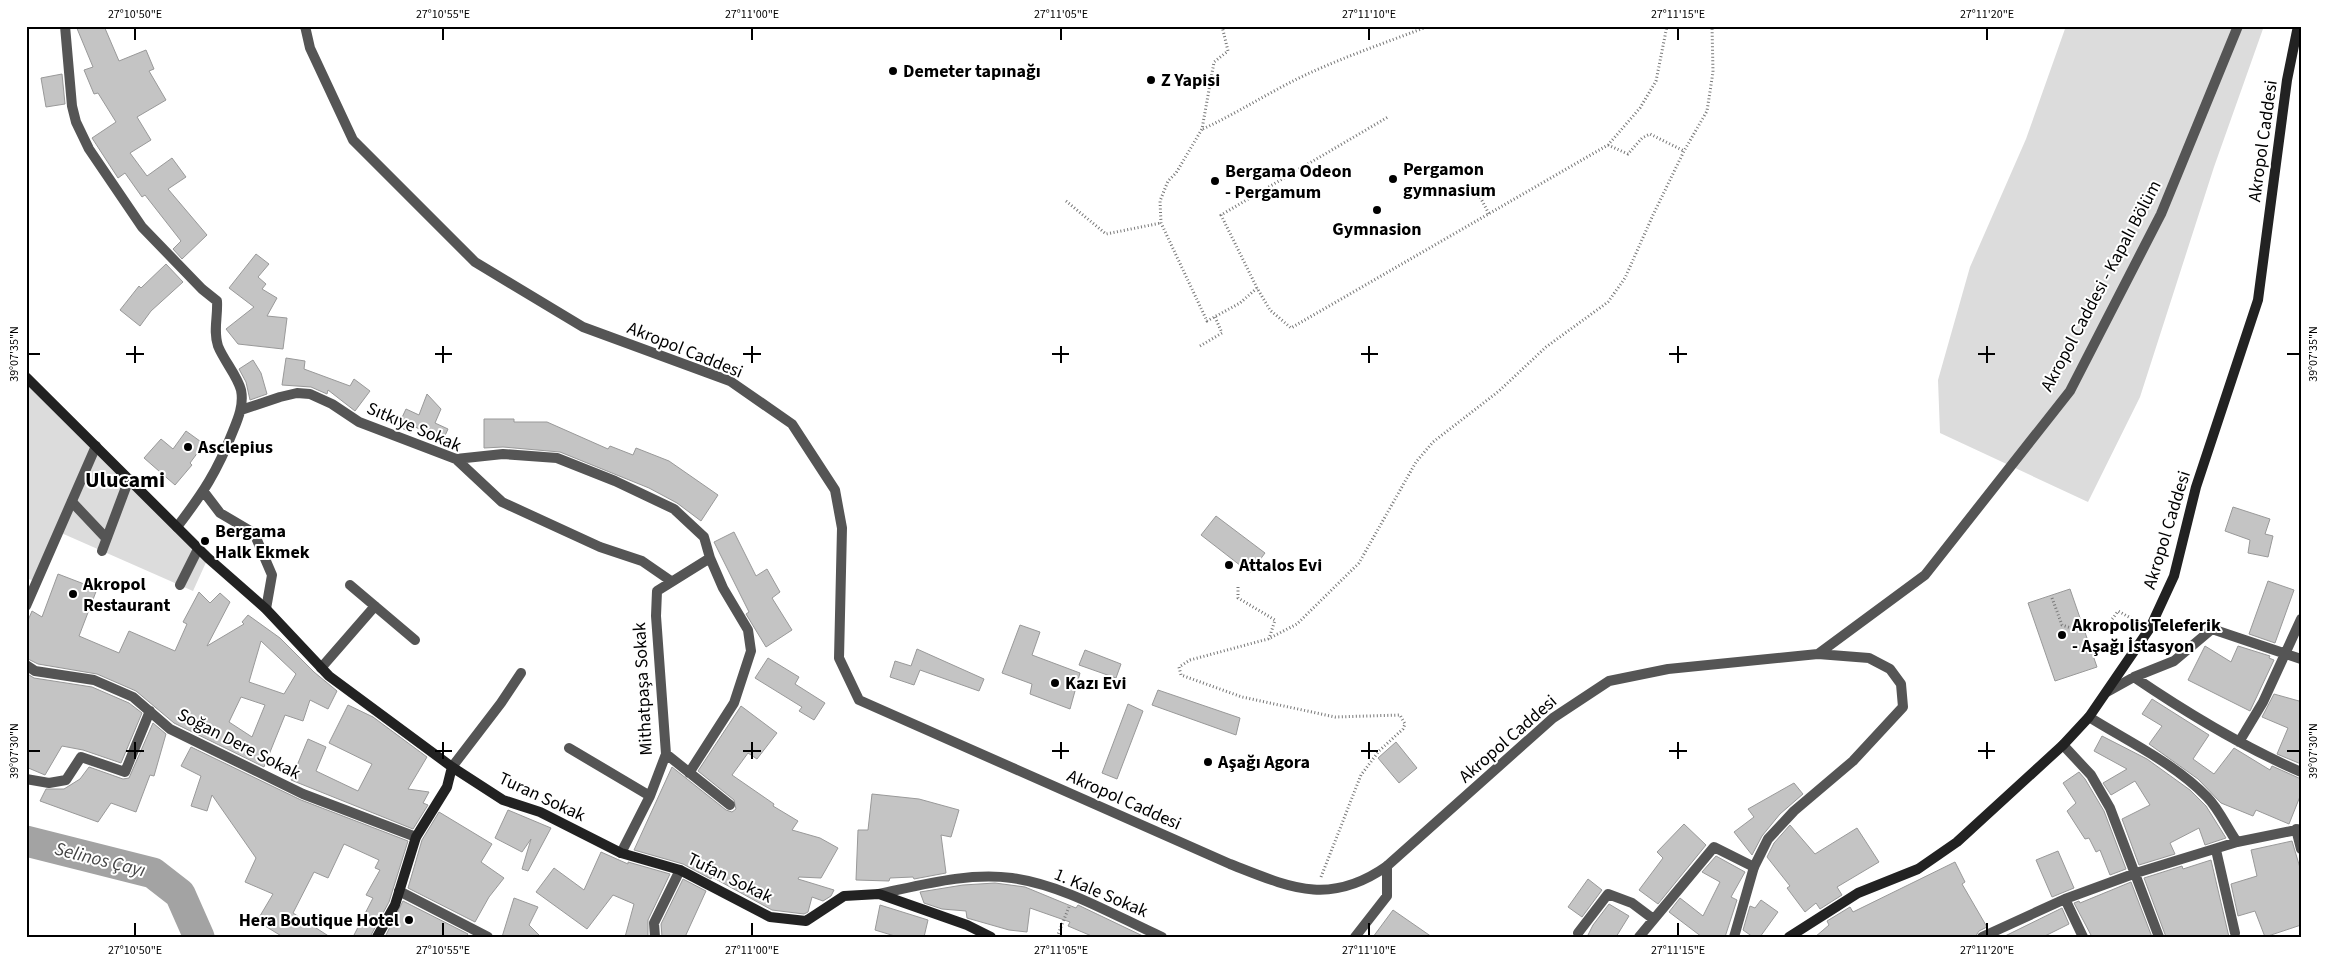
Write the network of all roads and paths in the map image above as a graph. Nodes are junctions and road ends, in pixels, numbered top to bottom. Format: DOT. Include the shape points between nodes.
graph roads {
  1 [pos="65,26"];
  2 [pos="306,26"];
  3 [pos="1222,26"];
  4 [pos="1429,26"];
  5 [pos="1667,26"];
  6 [pos="1712,26"];
  7 [pos="2238,26"];
  8 [pos="2298,26"];
  9 [pos="1388,117"];
  10 [pos="1202,129"];
  11 [pos="1608,145"];
  12 [pos="1684,152"];
  13 [pos="1477,191"];
  14 [pos="1066,201"];
  15 [pos="1489,214"];
  16 [pos="1161,223"];
  17 [pos="1257,288"];
  18 [pos="1215,317"];
  19 [pos="1200,346"];
  20 [pos="26,377"];
  21 [pos="241,410"];
  22 [pos="96,446"];
  23 [pos="456,459"];
  24 [pos="129,479"];
  25 [pos="204,492"];
  26 [pos="72,502"];
  27 [pos="177,528"];
  28 [pos="106,538"];
  29 [pos="198,549"];
  30 [pos="102,551"];
  31 [pos="710,558"];
  32 [pos="671,581"];
  33 [pos="180,585"];
  34 [pos="350,585"];
  35 [pos="1238,587"];
  36 [pos="2052,598"];
  37 [pos="26,606"];
  38 [pos="375,606"];
  39 [pos="266,609"];
  40 [pos="2301,619"];
  41 [pos="2150,628"];
  42 [pos="1268,639"];
  43 [pos="415,640"];
  44 [pos="1818,654"];
  45 [pos="2286,654"];
  46 [pos="2301,659"];
  47 [pos="26,665"];
  48 [pos="321,668"];
  49 [pos="521,673"];
  50 [pos="2134,677"];
  51 [pos="2107,692"];
  52 [pos="150,711"];
  53 [pos="2089,717"];
  54 [pos="2239,742"];
  55 [pos="2063,746"];
  56 [pos="569,748"];
  57 [pos="666,754"];
  58 [pos="452,767"];
  59 [pos="2301,772"];
  60 [pos="689,773"];
  61 [pos="26,779"];
  62 [pos="650,796"];
  63 [pos="730,805"];
  64 [pos="2298,829"];
  65 [pos="416,837"];
  66 [pos="2237,842"];
  67 [pos="2301,849"];
  68 [pos="2216,850"];
  69 [pos="621,853"];
  70 [pos="1387,866"];
  71 [pos="1754,867"];
  72 [pos="680,870"];
  73 [pos="2136,873"];
  74 [pos="399,891"];
  75 [pos="1318,891"];
  76 [pos="879,894"];
  77 [pos="1073,895"];
  78 [pos="2065,899"];
  79 [pos="1652,918"];
  80 [pos="1578,933"];
  81 [pos="2235,933"];
  82 [pos="1988,936"];
  83 [pos="377,937"];
  84 [pos="488,937"];
  85 [pos="655,937"];
  86 [pos="991,937"];
  87 [pos="1057,937"];
  88 [pos="1162,937"];
  89 [pos="1356,937"];
  90 [pos="1639,937"];
  91 [pos="1734,937"];
  92 [pos="1789,937"];
  93 [pos="2083,937"];
  94 [pos="2159,937"];
  1 -- 21 [label="street" via="76,122 89,149 142,226 217,301 218,317 214,332 218,347 241,390"];
  2 -- 75 [label="street, Akropol Caddesi" via="310,48 353,140 475,262 583,327 730,381 792,424 835,490 842,528 839,658 859,700 1230,864 1292,888"];
  3 -- 10 [label="path" via="1228,51 1214,62"];
  4 -- 10 [label="path" via="1297,79 1236,114"];
  5 -- 11 [label="path" via="1656,81 1640,108"];
  6 -- 12 [label="path" via="1713,72 1707,111"];
  7 -- 44 [label="street, Akropol Caddesi - Kapalı Bölüm" via="2161,214 2070,391 1925,575"];
  8 -- 41 [label="main road, Akropol Caddesi" via="2287,80 2258,300 2196,487 2174,576"];
  9 -- 17 [label="path" via="1221,214"];
  10 -- 16 [label="path" via="1168,181 1160,200"];
  11 -- 12 [label="path" via="1628,154 1650,134"];
  11 -- 15 [label="path"];
  12 -- 42 [label="path" via="1625,278 1608,302 1546,347 1499,391 1433,442 1416,462 1359,563 1297,624"];
  13 -- 15 [label="path"];
  14 -- 16 [label="path" via="1106,234"];
  15 -- 17 [label="path" via="1291,328 1270,310"];
  16 -- 18 [label="path" via="1207,321"];
  17 -- 18 [label="path" via="1240,303"];
  18 -- 19 [label="path" via="1222,334"];
  20 -- 22 [label="main road, Turan Sokak"];
  21 -- 23 [label="street, Sıtkıye Sokak" via="297,393 310,394 359,422"];
  21 -- 25 [label="street" via="219,467"];
  22 -- 24 [label="main road, Turan Sokak"];
  22 -- 26 [label="street"];
  23 -- 31 [label="street" via="503,454 557,458 674,509 704,537"];
  23 -- 32 [label="street, Sıtkıye Sokak" via="502,502 600,547 642,561"];
  24 -- 27 [label="main road, Turan Sokak"];
  24 -- 28 [label="street"];
  25 -- 27 [label="street"];
  25 -- 39 [label="street" via="220,513 254,533 272,575"];
  26 -- 28 [label="street"];
  26 -- 37 [label="street"];
  27 -- 29 [label="main road, Turan Sokak"];
  28 -- 30 [label="street"];
  29 -- 33 [label="street"];
  29 -- 39 [label="main road, Turan Sokak"];
  31 -- 32 [label="street"];
  31 -- 60 [label="street" via="723,588 748,630 751,651 734,703"];
  32 -- 57 [label="street, Mithatpaşa Sokak" via="657,591 656,616"];
  34 -- 38 [label="street"];
  35 -- 42 [label="path" via="1238,598 1275,620"];
  36 -- 41 [label="path" via="2062,625 2085,633 2098,630 2118,611"];
  38 -- 43 [label="street"];
  38 -- 48 [label="street"];
  39 -- 48 [label="main road, Turan Sokak"];
  40 -- 45 [label="street"];
  41 -- 51 [label="main road, Akropol Caddesi"];
  42 -- 75 [label="path" via="1190,660 1179,667 1181,675 1242,697 1335,717 1400,715 1405,724 1361,775"];
  44 -- 70 [label="street, Akropol Caddesi" via="1668,669 1609,681 1553,718"];
  44 -- 71 [label="street, Akropol Caddesi" via="1869,658 1890,669 1901,684 1903,707 1853,761 1794,811 1768,839"];
  45 -- 46 [label="street"];
  45 -- 50 [label="street" via="2212,629 2174,661"];
  45 -- 54 [label="street"];
  47 -- 52 [label="street, Soğan Dere Sokak" via="35,671 94,680 133,697"];
  48 -- 58 [label="main road, Turan Sokak"];
  49 -- 58 [label="street"];
  50 -- 51 [label="street"];
  50 -- 54 [label="street"];
  51 -- 53 [label="main road, Akropol Caddesi"];
  52 -- 61 [label="street" via="125,772 81,758 66,780"];
  52 -- 65 [label="street, Soğan Dere Sokak" via="170,729 303,794"];
  53 -- 55 [label="main road, Akropol Caddesi"];
  53 -- 66 [label="street" via="2189,781 2209,799"];
  54 -- 59 [label="street"];
  55 -- 73 [label="street" via="2091,775 2110,808"];
  55 -- 92 [label="main road, Akropol Caddesi" via="1957,842 1918,869 1858,893"];
  56 -- 62 [label="street"];
  57 -- 60 [label="street"];
  57 -- 62 [label="street, Mithatpaşa Sokak"];
  58 -- 65 [label="main road" via="447,787"];
  58 -- 69 [label="main road, Turan Sokak" via="503,800 540,812"];
  60 -- 63 [label="street"];
  62 -- 69 [label="street, Mithatpaşa Sokak"];
  64 -- 66 [label="street"];
  64 -- 67 [label="street"];
  65 -- 74 [label="main road"];
  66 -- 68 [label="street"];
  68 -- 73 [label="street"];
  68 -- 81 [label="street"];
  69 -- 72 [label="main road, Tufan Sokak"];
  70 -- 75 [label="street, Akropol Caddesi" via="1367,880"];
  70 -- 89 [label="street" via="1387,896"];
  71 -- 79 [label="street" via="1714,847"];
  71 -- 91 [label="street, Akropol Caddesi"];
  72 -- 76 [label="main road, Tufan Sokak" via="770,917 806,921 844,896"];
  72 -- 85 [label="street" via="654,923"];
  73 -- 78 [label="street"];
  73 -- 94 [label="street"];
  74 -- 83 [label="main road"];
  74 -- 84 [label="street"];
  76 -- 77 [label="street, 1. Kale Sokak" via="971,878 1012,878"];
  76 -- 86 [label="main road, Tufan Sokak" via="967,925"];
  77 -- 87 [label="path"];
  77 -- 88 [label="street, 1. Kale Sokak"];
  78 -- 82 [label="street"];
  78 -- 93 [label="street"];
  79 -- 80 [label="street" via="1632,903 1608,894"];
  79 -- 90 [label="street"];
}
